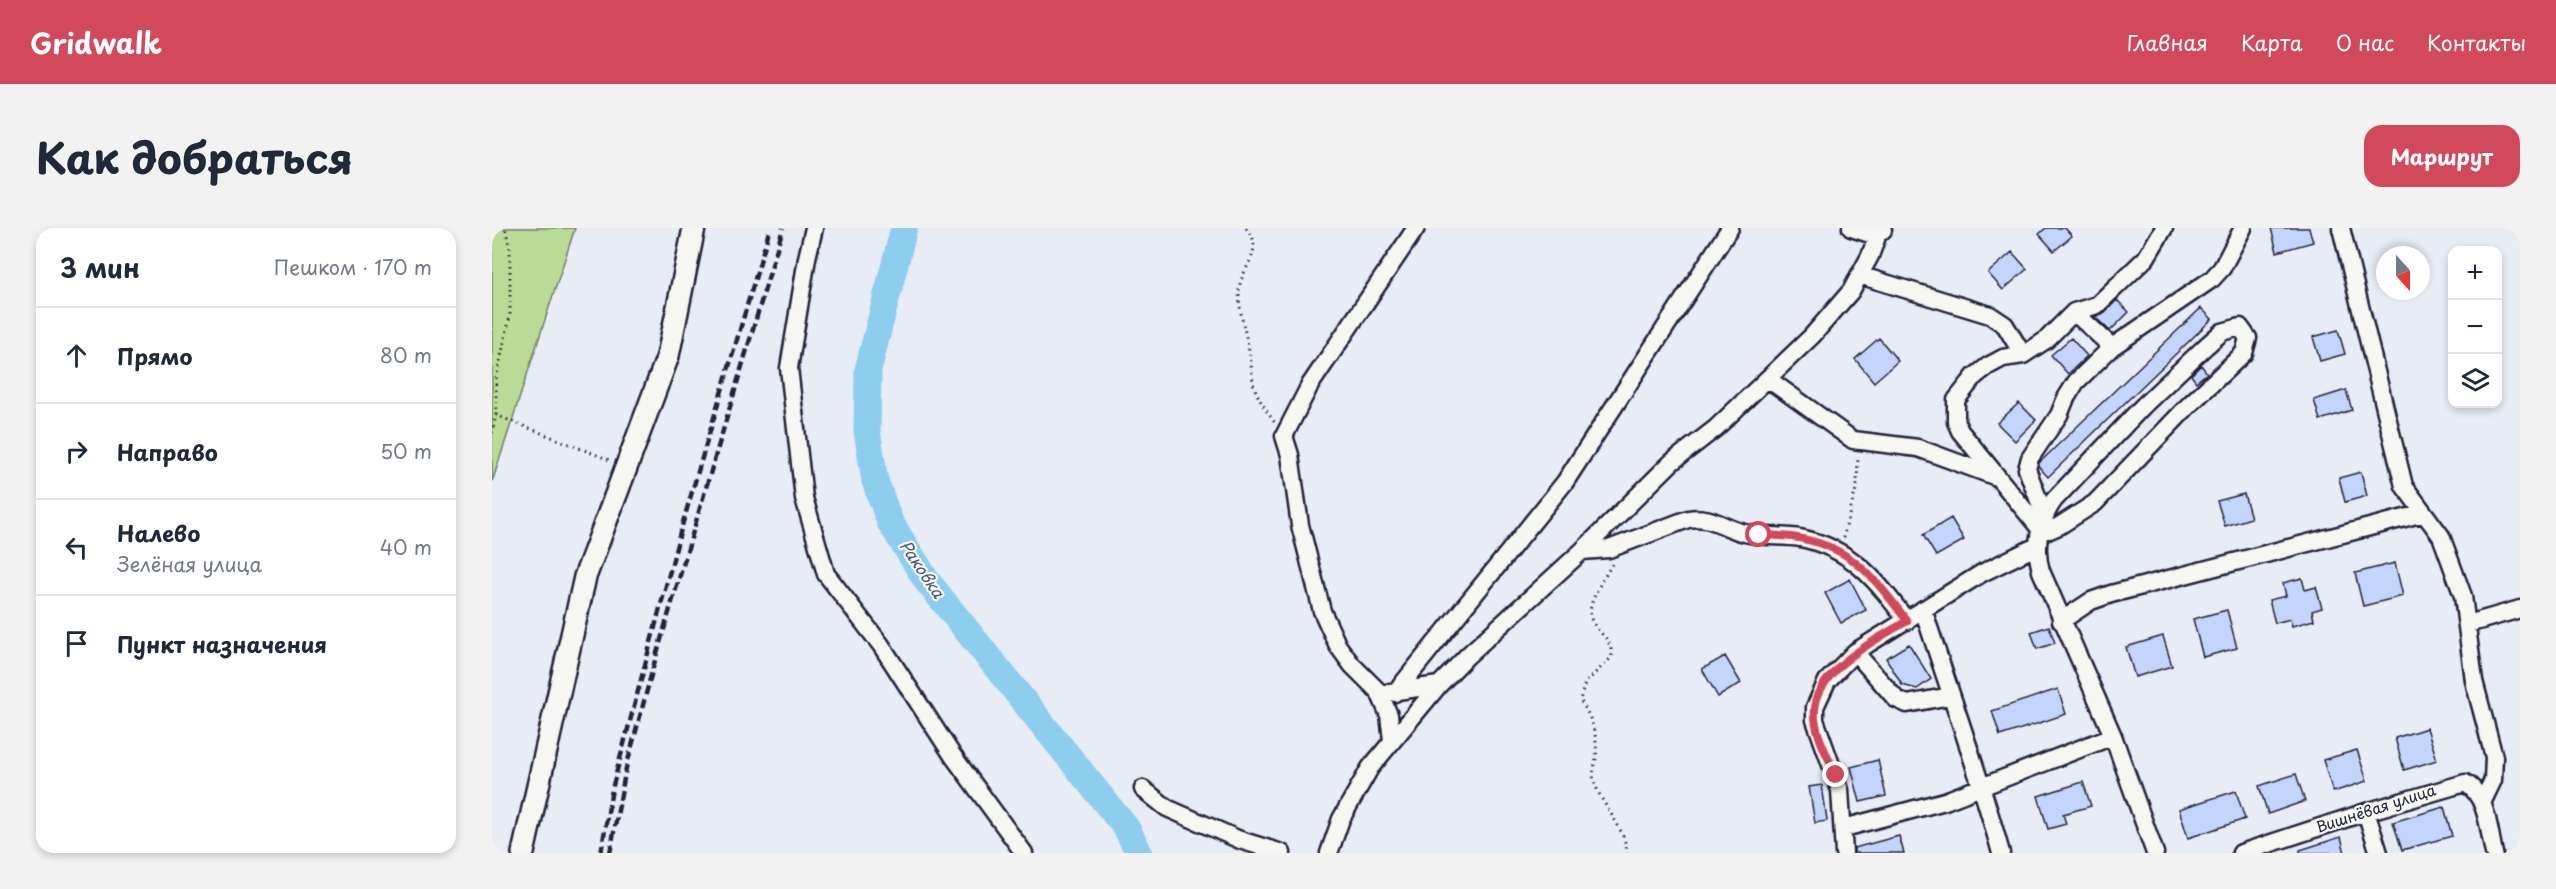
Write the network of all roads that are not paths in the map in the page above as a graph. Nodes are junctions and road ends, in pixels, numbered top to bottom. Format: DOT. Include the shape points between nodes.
graph roads {
  1 [pos="694,228"];
  2 [pos="814,228"];
  3 [pos="1416,228"];
  4 [pos="1730,228"];
  5 [pos="1851,228"];
  6 [pos="2164,228"];
  7 [pos="2243,228"];
  8 [pos="1880,231"];
  9 [pos="2345,232"];
  10 [pos="1859,275"];
  11 [pos="2074,312"];
  12 [pos="2112,347"];
  13 [pos="2023,355"];
  14 [pos="1768,379"];
  15 [pos="1995,476"];
  16 [pos="2424,513"];
  17 [pos="2041,531"];
  18 [pos="1582,551"];
  19 [pos="1923,609"];
  20 [pos="2520,609"];
  21 [pos="1907,621"];
  22 [pos="2061,621"];
  23 [pos="2468,624"];
  24 [pos="1855,652"];
  25 [pos="1439,685"];
  26 [pos="1387,692"];
  27 [pos="1950,696"];
  28 [pos="2113,736"];
  29 [pos="1392,740"];
  30 [pos="1982,785"];
  31 [pos="1143,789"];
  32 [pos="2478,797"];
  33 [pos="2366,812"];
  34 [pos="1844,828"];
  35 [pos="523,853"];
  36 [pos="1024,853"];
  37 [pos="1282,853"];
  38 [pos="1329,853"];
  39 [pos="1844,853"];
  40 [pos="2001,853"];
  41 [pos="2155,853"];
  42 [pos="2241,853"];
  43 [pos="2379,853"];
  44 [pos="2494,853"];
  1 -- 35 [label="main road" via="668,357 585,577"];
  2 -- 36 [label="street" via="789,368 804,498 826,574 881,645 953,756"];
  3 -- 26 [label="street" via="1310,385 1284,436 1300,525 1322,611 1338,646 1352,665"];
  4 -- 26 [label="street" via="1565,482"];
  5 -- 8 [label="street"];
  6 -- 11 [label="street" via="2134,271 2097,305"];
  7 -- 12 [label="street" via="2212,279"];
  8 -- 10 [label="street"];
  9 -- 16 [label="street" via="2398,468 2404,486"];
  10 -- 13 [label="street" via="1990,315 2004,325"];
  10 -- 14 [label="street" via="1851,291 1812,336"];
  11 -- 12 [label="street"];
  11 -- 13 [label="street" via="2046,340"];
  12 -- 17 [label="street" via="2076,382 2030,458 2027,469"];
  13 -- 15 [label="street" via="2002,358 1988,366 1956,400 1960,432"];
  14 -- 15 [label="street" via="1853,440 1918,448"];
  14 -- 18 [label="street" via="1716,428 1672,462"];
  15 -- 17 [label="street"];
  16 -- 22 [label="street" via="2111,594"];
  16 -- 23 [label="street" via="2451,557"];
  17 -- 17 [label="street" via="2054,500 2143,406 2222,332 2240,327 2246,332 2244,353 2163,430 2106,493 2069,521"];
  17 -- 19 [label="street"];
  17 -- 22 [label="street" via="2041,572"];
  18 -- 21 [label="street" via="1609,549 1699,517 1741,532 1801,538 1840,551 1877,582"];
  18 -- 25 [label="street"];
  19 -- 21 [label="street"];
  19 -- 27 [label="street"];
  20 -- 23 [label="street"];
  21 -- 24 [label="street"];
  22 -- 28 [label="street"];
  23 -- 32 [label="street" via="2474,681 2495,763 2493,780"];
  24 -- 27 [label="street" via="1896,699 1906,704"];
  24 -- 34 [label="street" via="1827,681 1815,707 1821,740 1840,790"];
  25 -- 26 [label="street"];
  25 -- 29 [label="street"];
  26 -- 29 [label="street"];
  27 -- 30 [label="street"];
  28 -- 30 [label="street"];
  28 -- 41 [label="street"];
  29 -- 38 [label="street" via="1370,768 1341,819"];
  30 -- 34 [label="street" via="1945,801"];
  30 -- 40 [label="street"];
  31 -- 37 [label="street" via="1167,808 1240,840"];
  32 -- 33 [label="street, Вишнёвая улица" via="2464,783 2458,783"];
  32 -- 44 [label="street"];
  33 -- 42 [label="street, Вишнёвая улица"];
  33 -- 43 [label="street"];
  34 -- 39 [label="street"];
}
